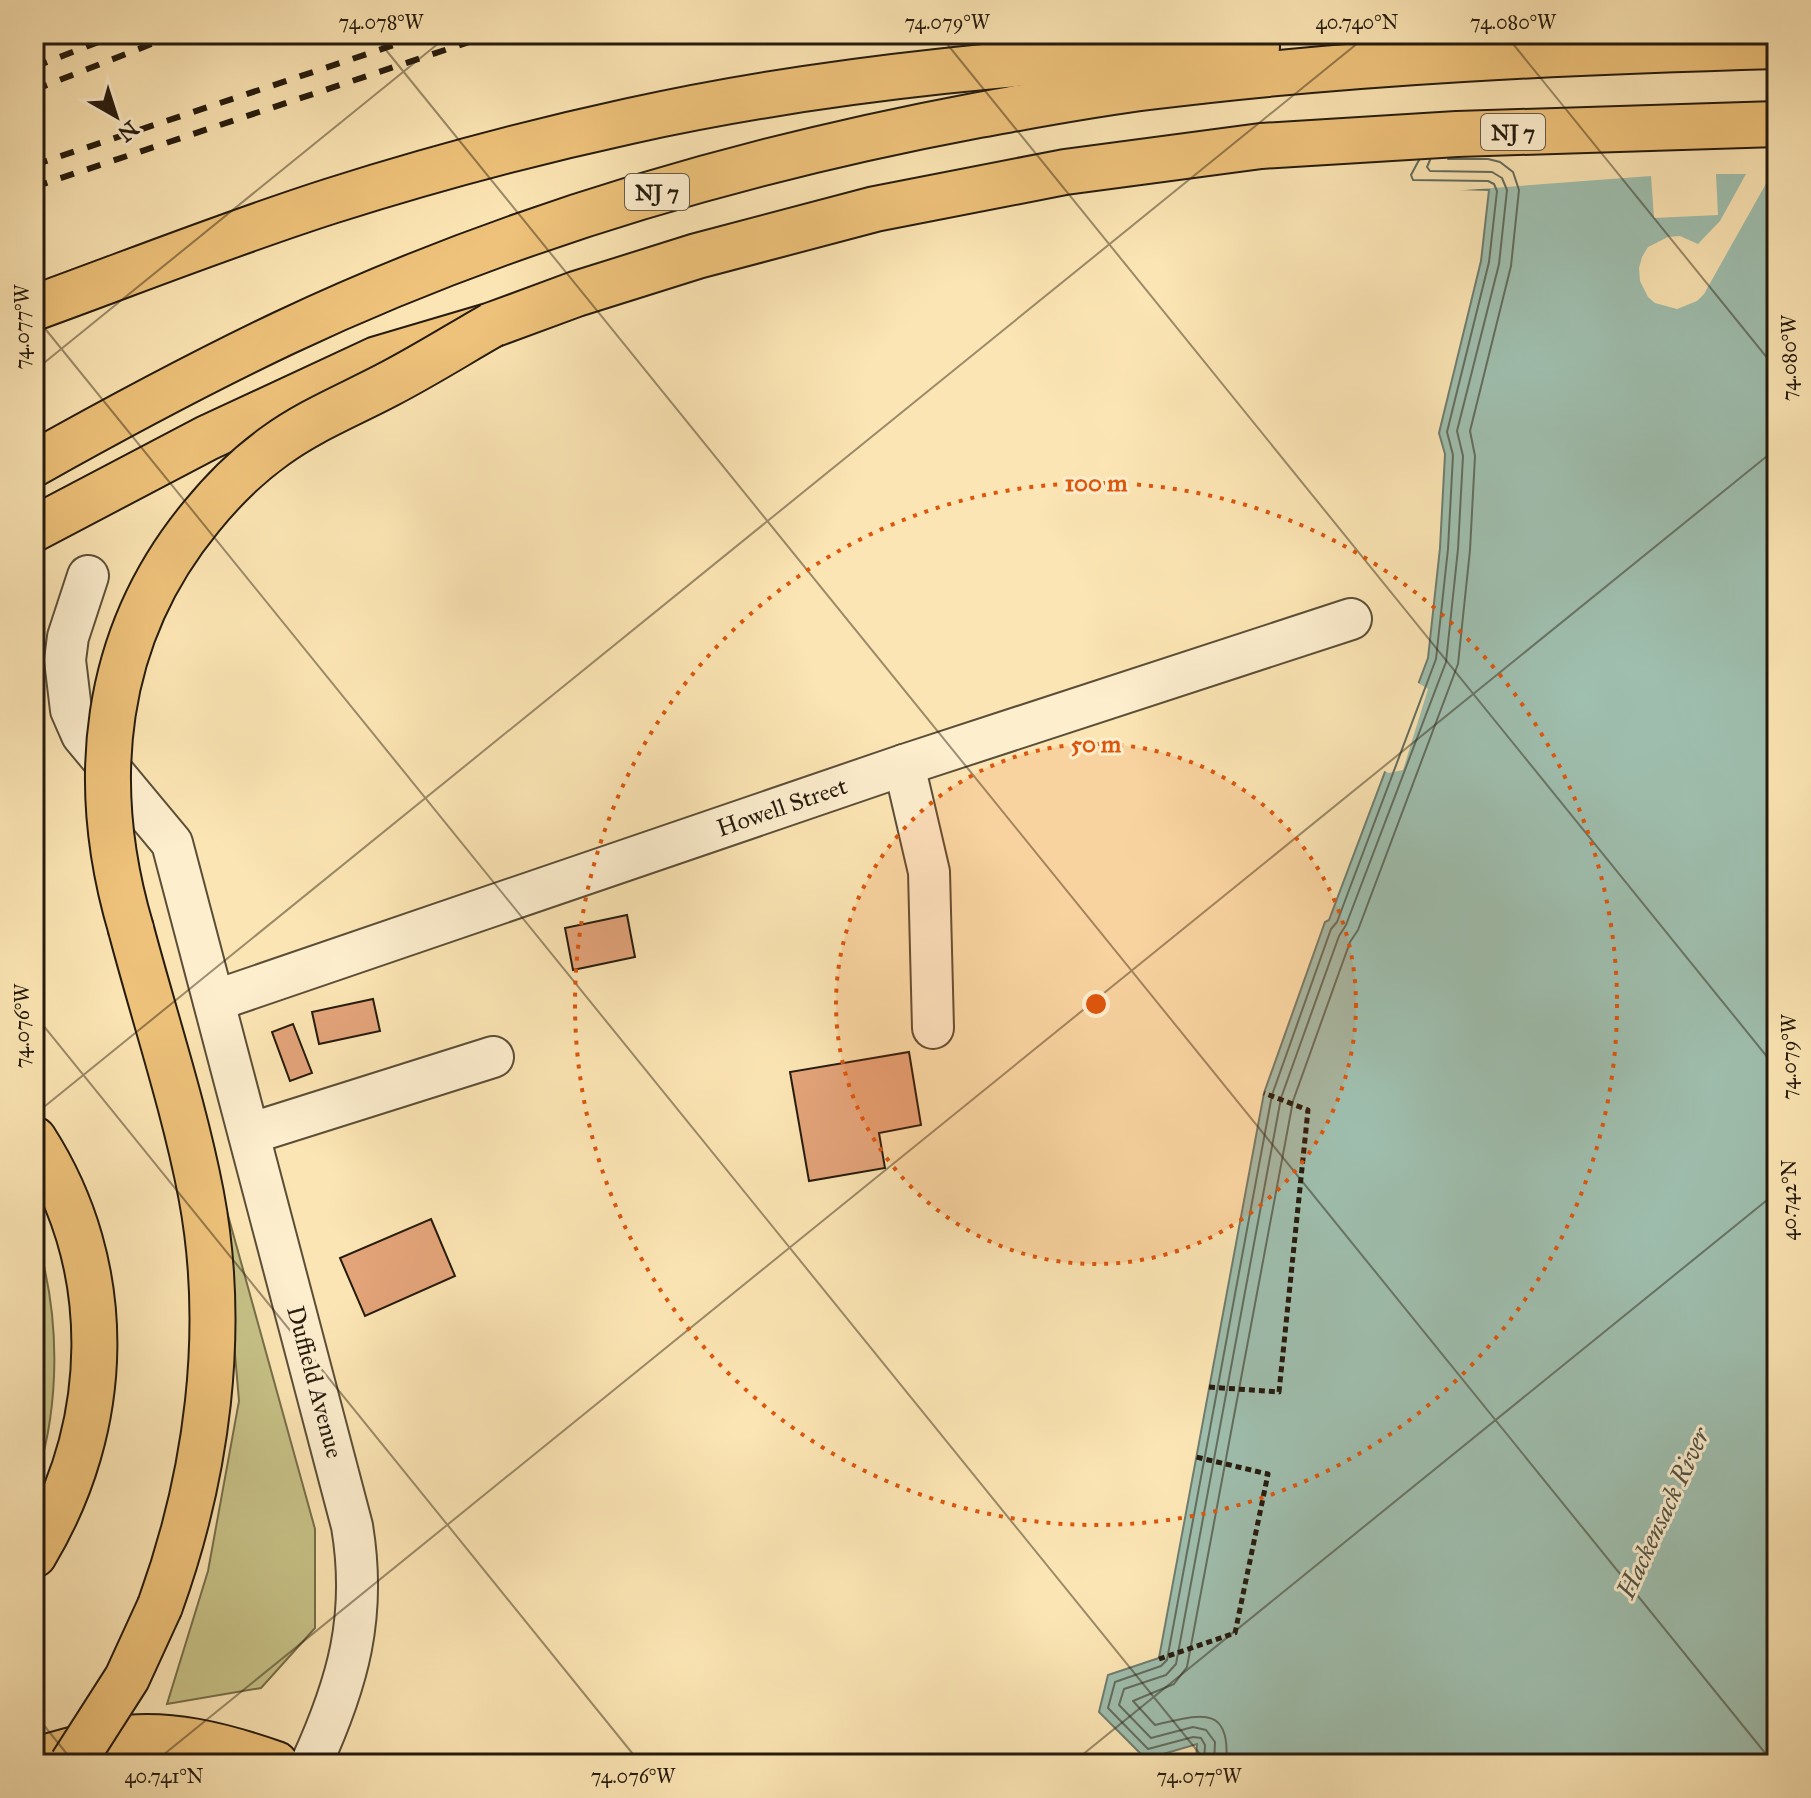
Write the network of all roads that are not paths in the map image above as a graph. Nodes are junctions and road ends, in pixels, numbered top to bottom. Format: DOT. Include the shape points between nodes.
graph roads {
  1 [pos="1777,46"];
  2 [pos="1494,56"];
  3 [pos="1777,124"];
  4 [pos="34,308"];
  5 [pos="492,325"];
  6 [pos="34,464"];
  7 [pos="34,529"];
  8 [pos="88,576"];
  9 [pos="1351,619"];
  10 [pos="904,765"];
  11 [pos="214,1001"];
  12 [pos="933,1028"];
  13 [pos="493,1057"];
  14 [pos="249,1134"];
  15 [pos="34,1139"];
  16 [pos="34,1555"];
  17 [pos="34,1760"];
  18 [pos="72,1764"];
  19 [pos="276,1764"];
  20 [pos="311,1764"];
  1 -- 2 [label="highway, NJ 7"];
  2 -- 4 [label="highway" via="1321,43 1064,58 909,73 697,107 401,180"];
  2 -- 6 [label="highway, NJ 7" via="1146,87 1038,104 857,140 664,190 564,221 284,333"];
  3 -- 5 [label="highway, NJ 7" via="1330,141 1140,160 922,199 697,256"];
  5 -- 7 [label="highway, NJ 7, bridge" via="377,359 207,438"];
  5 -- 18 [label="highway, bridge" via="273,447 216,499 168,561 134,626 110,732 110,831 201,1194 212,1295 210,1373 201,1457 160,1606 127,1678"];
  8 -- 11 [label="street, Duffield Avenue" via="65,660 71,710 82,735 172,843"];
  9 -- 10 [label="street, Howell Street"];
  10 -- 11 [label="street, Howell Street"];
  10 -- 12 [label="street" via="929,872"];
  11 -- 14 [label="street, Duffield Avenue"];
  13 -- 14 [label="street"];
  14 -- 20 [label="street, Duffield Avenue" via="357,1558 345,1682"];
  15 -- 16 [label="highway" via="57,1179 80,1239 94,1342 90,1406 75,1472"];
  17 -- 19 [label="highway" via="138,1738 197,1742"];
}
